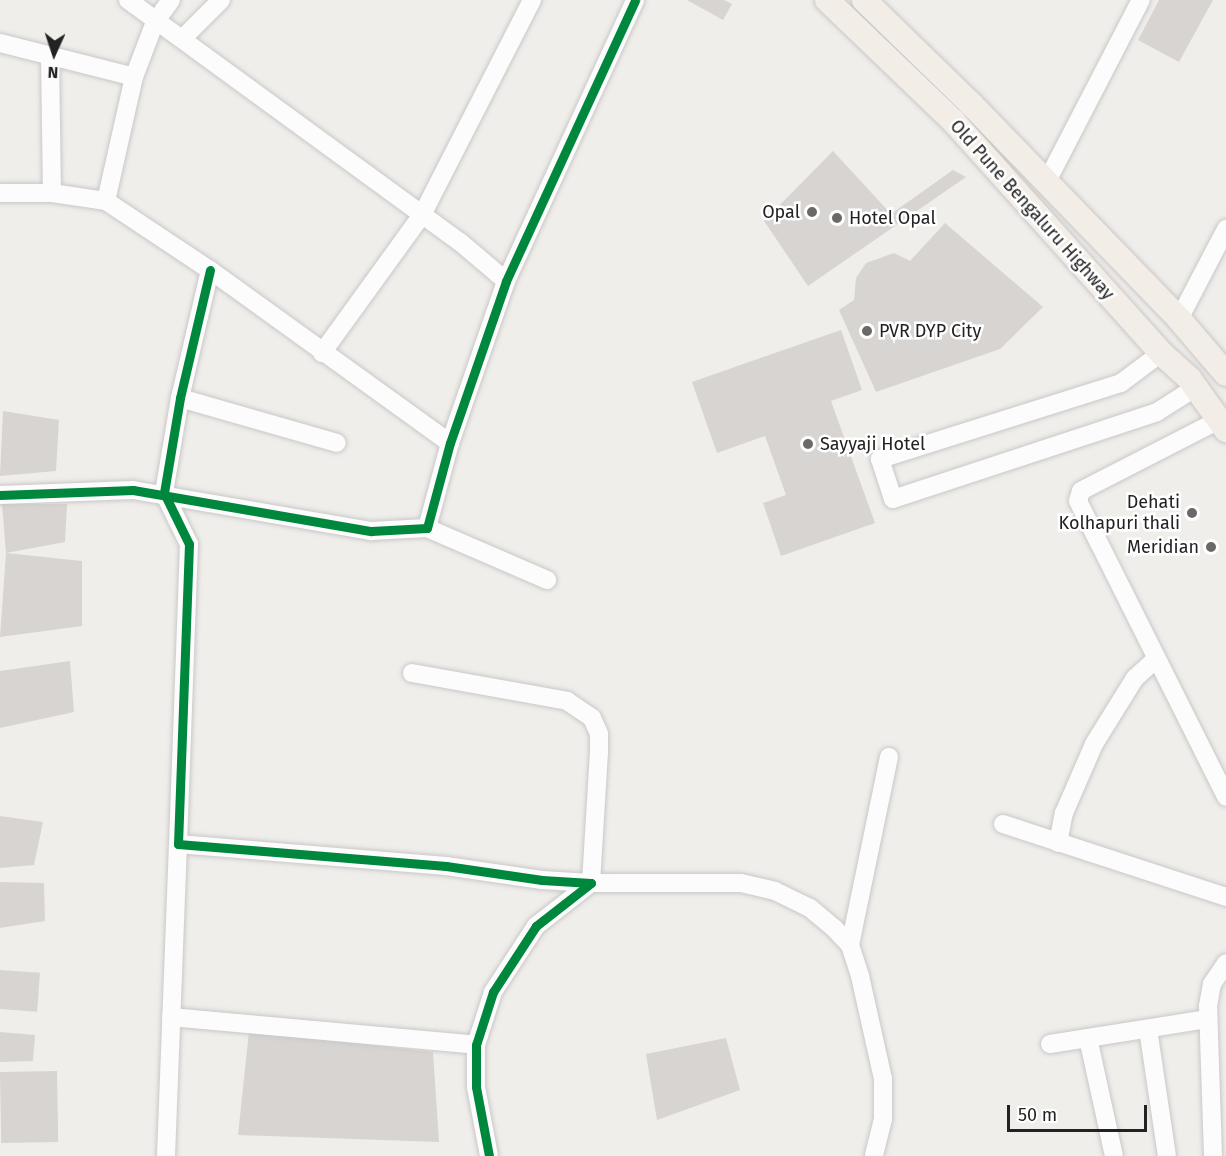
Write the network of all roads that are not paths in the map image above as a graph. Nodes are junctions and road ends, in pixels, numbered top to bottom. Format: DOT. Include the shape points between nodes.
graph roads {
  1 [pos="128,0"];
  2 [pos="171,0"];
  3 [pos="221,0"];
  4 [pos="532,0"];
  5 [pos="635,0"];
  6 [pos="827,0"];
  7 [pos="864,0"];
  8 [pos="1141,0"];
  9 [pos="155,22"];
  10 [pos="182,39"];
  11 [pos="0,43"];
  12 [pos="50,56"];
  13 [pos="134,77"];
  14 [pos="1046,183"];
  15 [pos="0,192"];
  16 [pos="52,193"];
  17 [pos="106,201"];
  18 [pos="422,215"];
  19 [pos="1226,229"];
  20 [pos="210,270"];
  21 [pos="506,281"];
  22 [pos="1179,319"];
  23 [pos="322,353"];
  24 [pos="1161,353"];
  25 [pos="1226,374"];
  26 [pos="1196,388"];
  27 [pos="180,398"];
  28 [pos="1222,425"];
  29 [pos="337,443"];
  30 [pos="450,444"];
  31 [pos="164,493"];
  32 [pos="0,495"];
  33 [pos="427,528"];
  34 [pos="548,580"];
  35 [pos="1156,658"];
  36 [pos="411,673"];
  37 [pos="889,757"];
  38 [pos="1226,797"];
  39 [pos="1003,824"];
  40 [pos="1058,843"];
  41 [pos="178,844"];
  42 [pos="591,883"];
  43 [pos="1226,897"];
  44 [pos="850,945"];
  45 [pos="1226,963"];
  46 [pos="171,1017"];
  47 [pos="1208,1019"];
  48 [pos="1148,1029"];
  49 [pos="1088,1038"];
  50 [pos="1050,1044"];
  51 [pos="476,1045"];
  52 [pos="166,1156"];
  53 [pos="489,1156"];
  54 [pos="874,1156"];
  55 [pos="1114,1156"];
  56 [pos="1167,1156"];
  57 [pos="1213,1156"];
  1 -- 9 [label="street"];
  2 -- 9 [label="street"];
  3 -- 10 [label="street"];
  4 -- 18 [label="street"];
  5 -- 21 [label="street"];
  6 -- 24 [label="main road, Old Pune Bengaluru Highway" via="954,122"];
  7 -- 14 [label="main road, Old Pune Bengaluru Highway"];
  8 -- 14 [label="street"];
  9 -- 10 [label="street"];
  9 -- 13 [label="street"];
  10 -- 18 [label="street"];
  11 -- 12 [label="street"];
  12 -- 13 [label="street"];
  12 -- 16 [label="street"];
  13 -- 17 [label="street"];
  14 -- 22 [label="main road, Old Pune Bengaluru Highway"];
  15 -- 16 [label="street"];
  16 -- 17 [label="street"];
  17 -- 20 [label="street"];
  18 -- 21 [label="street"];
  18 -- 23 [label="street"];
  19 -- 22 [label="street"];
  20 -- 23 [label="street"];
  20 -- 27 [label="street"];
  21 -- 30 [label="street"];
  22 -- 25 [label="main road, Old Pune Bengaluru Highway"];
  23 -- 30 [label="street"];
  24 -- 26 [label="main road, Old Pune Bengaluru Highway"];
  24 -- 26 [label="street" via="1121,383 880,459 893,499 1156,412"];
  26 -- 28 [label="main road, Old Pune Bengaluru Highway"];
  27 -- 29 [label="street"];
  27 -- 31 [label="street"];
  28 -- 35 [label="street" via="1081,490 1078,501"];
  30 -- 33 [label="street"];
  31 -- 32 [label="street" via="133,490"];
  31 -- 33 [label="street" via="199,504 371,531"];
  31 -- 41 [label="street" via="189,544"];
  33 -- 34 [label="street"];
  35 -- 38 [label="street"];
  35 -- 40 [label="street" via="1135,678 1094,744 1064,813"];
  36 -- 42 [label="street" via="567,701 592,718 599,734 599,752"];
  37 -- 44 [label="street"];
  39 -- 40 [label="street"];
  40 -- 43 [label="street"];
  41 -- 42 [label="street" via="446,866"];
  41 -- 46 [label="street"];
  42 -- 44 [label="street" via="741,883 775,891 810,908"];
  42 -- 51 [label="street" via="536,926 512,959 493,992"];
  44 -- 54 [label="street" via="872,1022 882,1079 883,1119"];
  45 -- 47 [label="street" via="1212,984"];
  46 -- 51 [label="street"];
  46 -- 52 [label="street"];
  47 -- 48 [label="street"];
  47 -- 57 [label="street"];
  48 -- 49 [label="street"];
  48 -- 56 [label="street"];
  49 -- 50 [label="street"];
  49 -- 55 [label="street"];
  51 -- 53 [label="street" via="476,1087"];
}
